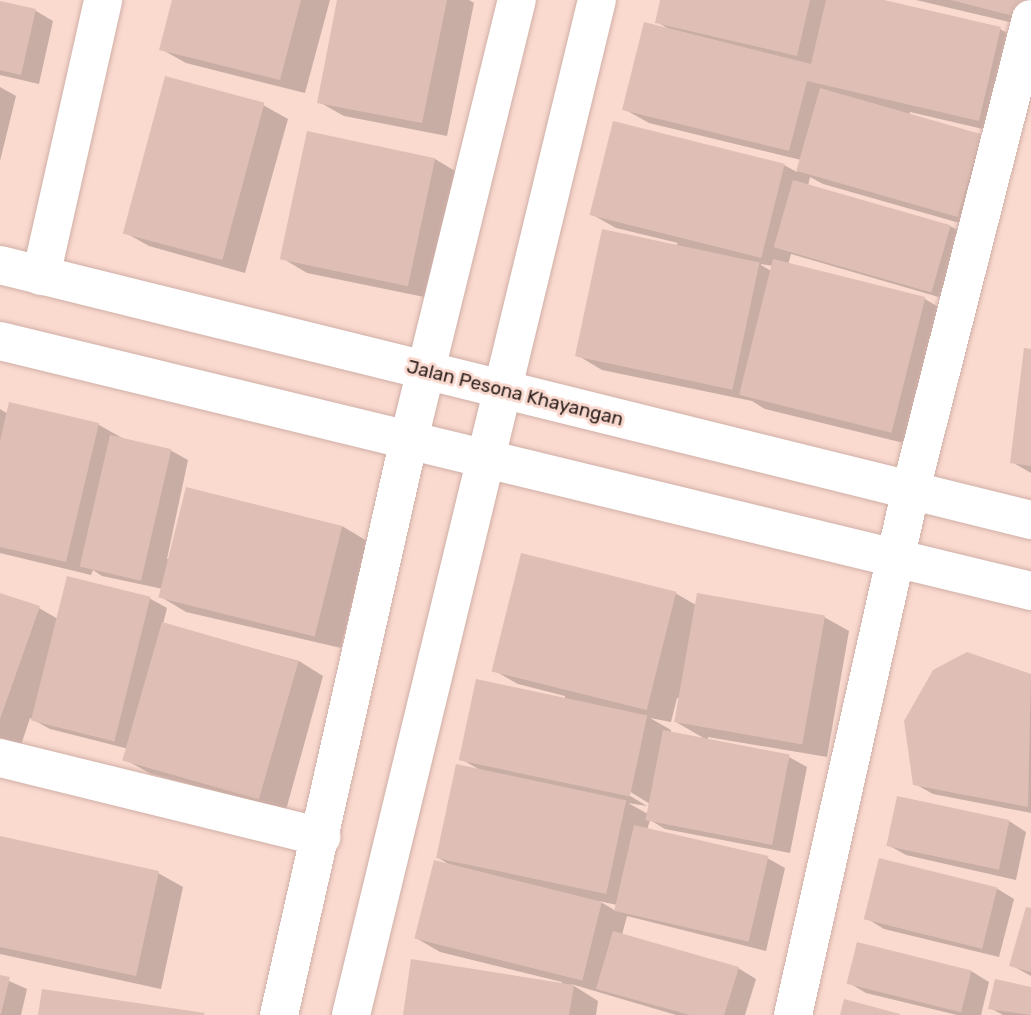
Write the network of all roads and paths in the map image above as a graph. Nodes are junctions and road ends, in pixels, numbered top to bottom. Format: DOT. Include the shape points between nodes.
graph roads {
  1 [pos="103,0"];
  2 [pos="517,0"];
  3 [pos="597,0"];
  4 [pos="1031,19"];
  5 [pos="0,265"];
  6 [pos="41,276"];
  7 [pos="0,341"];
  8 [pos="426,371"];
  9 [pos="505,390"];
  10 [pos="409,439"];
  11 [pos="485,458"];
  12 [pos="911,489"];
  13 [pos="1031,520"];
  14 [pos="896,558"];
  15 [pos="1031,591"];
  16 [pos="0,758"];
  17 [pos="321,837"];
  18 [pos="279,1015"];
  19 [pos="351,1015"];
  20 [pos="793,1015"];
  1 -- 6 [label="street"];
  2 -- 8 [label="street"];
  3 -- 9 [label="street"];
  4 -- 12 [label="street"];
  5 -- 6 [label="street, Jalan Pesona Khayangan"];
  6 -- 8 [label="street, Jalan Pesona Khayangan"];
  7 -- 10 [label="street"];
  8 -- 9 [label="street, Jalan Pesona Khayangan"];
  8 -- 10 [label="street"];
  9 -- 11 [label="street"];
  9 -- 12 [label="street, Jalan Pesona Khayangan"];
  10 -- 11 [label="street"];
  10 -- 17 [label="street"];
  11 -- 14 [label="street"];
  11 -- 19 [label="street"];
  12 -- 13 [label="street, Jalan Pesona Khayangan"];
  12 -- 14 [label="street"];
  14 -- 15 [label="street"];
  14 -- 20 [label="street"];
  16 -- 17 [label="street"];
  17 -- 18 [label="street"];
}
